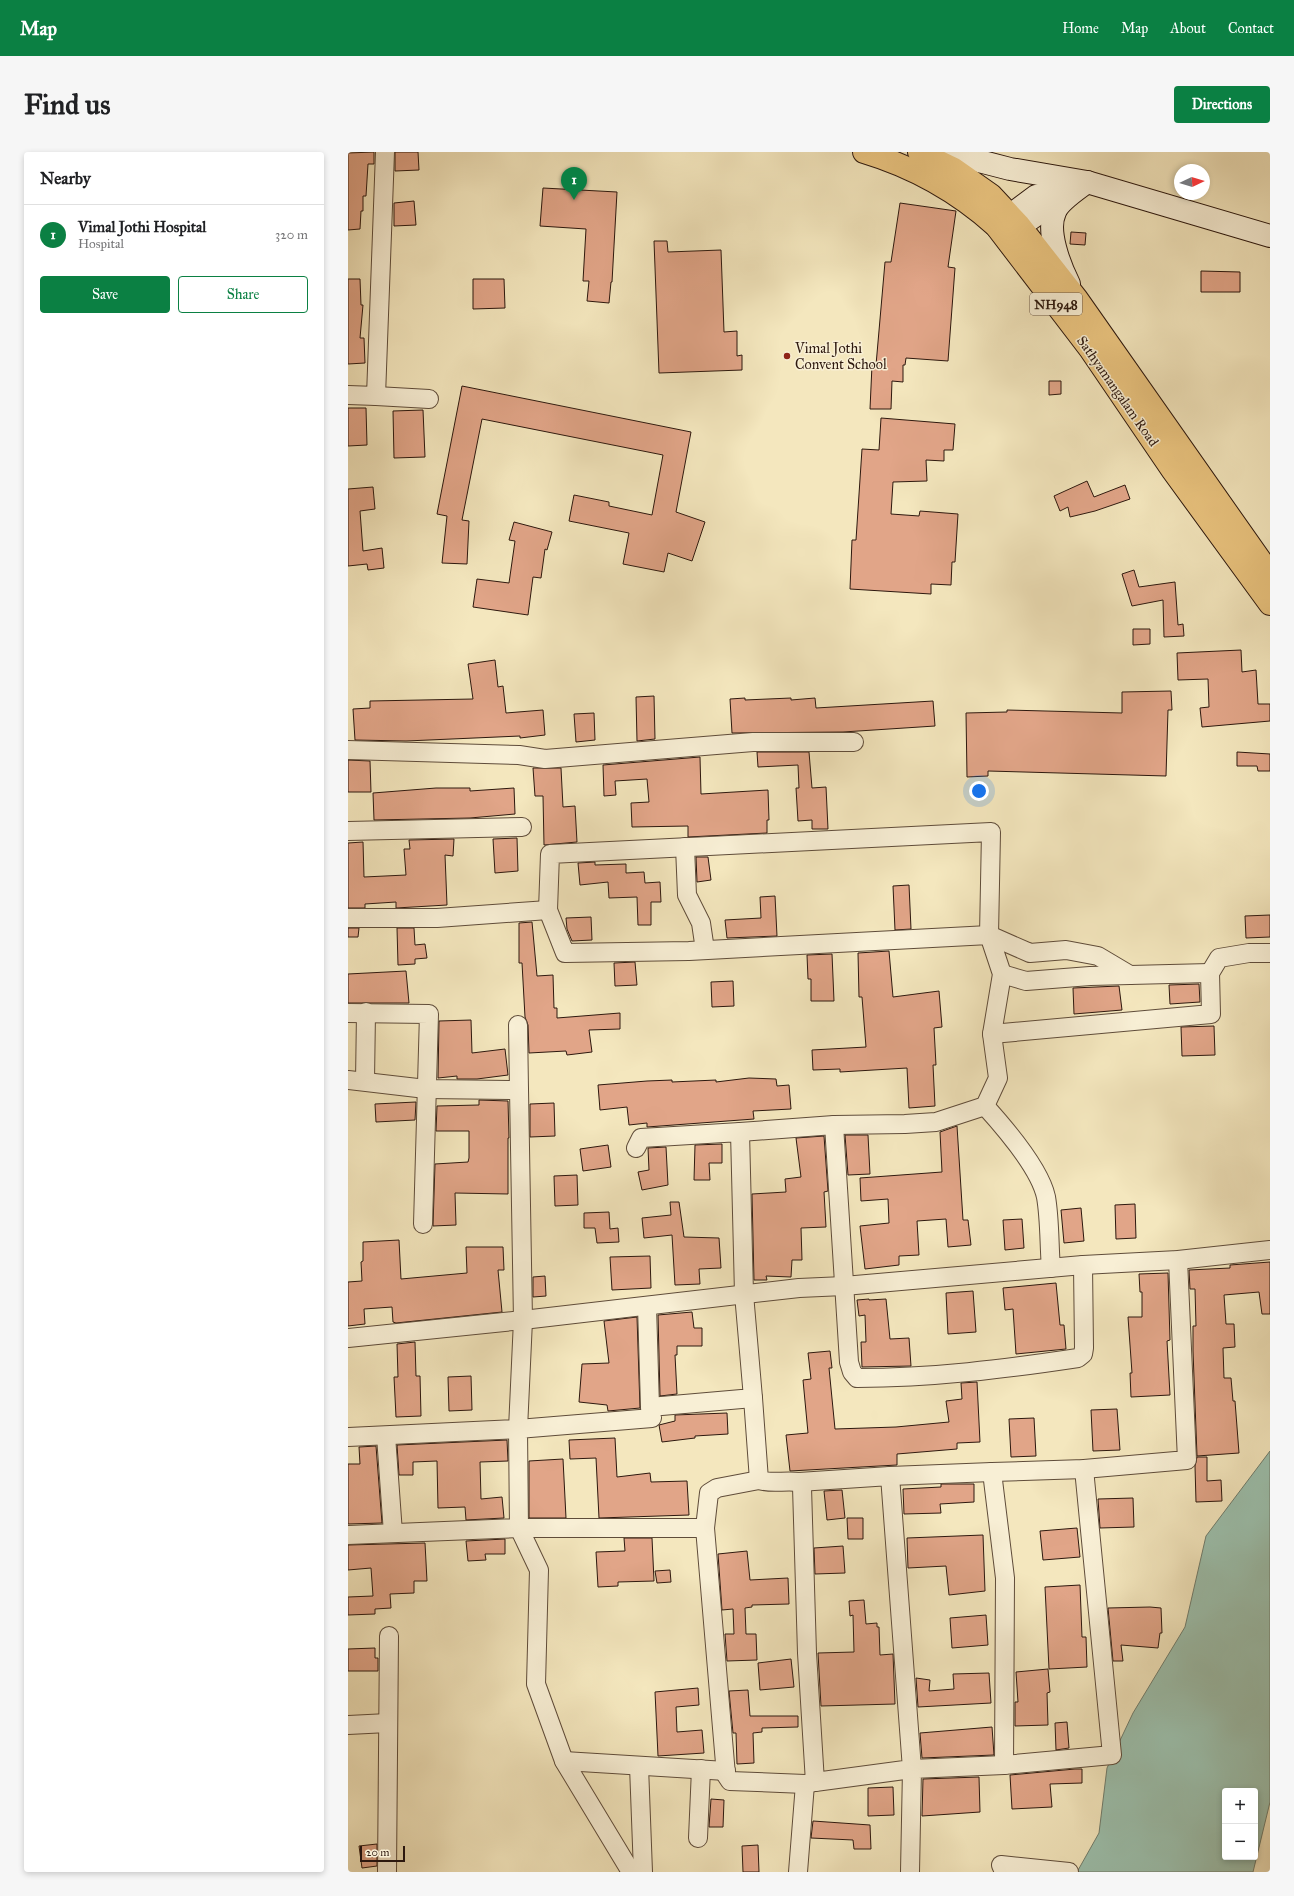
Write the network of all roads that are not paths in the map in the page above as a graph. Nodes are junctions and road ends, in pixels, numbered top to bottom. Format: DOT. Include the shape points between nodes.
graph roads {
  1 [pos="386,152"];
  2 [pos="864,152"];
  3 [pos="923,153"];
  4 [pos="1087,182"];
  5 [pos="1008,226"];
  6 [pos="1270,236"];
  7 [pos="1077,299"];
  8 [pos="348,396"];
  9 [pos="376,396"];
  10 [pos="428,399"];
  11 [pos="1270,574"];
  12 [pos="1270,604"];
  13 [pos="854,742"];
  14 [pos="348,750"];
  15 [pos="522,827"];
  16 [pos="348,831"];
  17 [pos="685,847"];
  18 [pos="548,910"];
  19 [pos="348,918"];
  20 [pos="989,935"];
  21 [pos="705,950"];
  22 [pos="1270,952"];
  23 [pos="1210,973"];
  24 [pos="1002,974"];
  25 [pos="1130,975"];
  26 [pos="366,1012"];
  27 [pos="348,1013"];
  28 [pos="518,1025"];
  29 [pos="992,1034"];
  30 [pos="356,1081"];
  31 [pos="426,1089"];
  32 [pos="519,1090"];
  33 [pos="985,1106"];
  34 [pos="834,1125"];
  35 [pos="740,1132"];
  36 [pos="636,1148"];
  37 [pos="423,1224"];
  38 [pos="1270,1250"];
  39 [pos="1178,1260"];
  40 [pos="1082,1265"];
  41 [pos="1051,1268"];
  42 [pos="844,1286"];
  43 [pos="744,1294"];
  44 [pos="647,1306"];
  45 [pos="523,1320"];
  46 [pos="348,1338"];
  47 [pos="753,1398"];
  48 [pos="650,1407"];
  49 [pos="518,1429"];
  50 [pos="386,1436"];
  51 [pos="348,1438"];
  52 [pos="1084,1470"];
  53 [pos="992,1472"];
  54 [pos="890,1476"];
  55 [pos="759,1480"];
  56 [pos="799,1482"];
  57 [pos="519,1528"];
  58 [pos="706,1528"];
  59 [pos="393,1533"];
  60 [pos="348,1535"];
  61 [pos="389,1636"];
  62 [pos="388,1723"];
  63 [pos="348,1725"];
  64 [pos="564,1761"];
  65 [pos="1004,1765"];
  66 [pos="639,1766"];
  67 [pos="702,1769"];
  68 [pos="912,1769"];
  69 [pos="726,1771"];
  70 [pos="810,1783"];
  71 [pos="698,1838"];
  72 [pos="387,1872"];
  73 [pos="631,1872"];
  74 [pos="643,1872"];
  75 [pos="798,1872"];
  76 [pos="910,1872"];
  77 [pos="1004,1872"];
  78 [pos="1069,1872"];
  1 -- 9 [label="street"];
  2 -- 5 [label="highway, Sathyamangalam Road / NH948" via="916,171"];
  3 -- 4 [label="street" via="952,154 1010,169"];
  3 -- 5 [label="highway, Sathyamangalam Road / NH948" via="954,169 991,195"];
  4 -- 5 [label="street" via="1036,196"];
  4 -- 6 [label="street"];
  4 -- 7 [label="street" via="1069,195 1055,212 1052,234 1064,274"];
  5 -- 7 [label="highway, Sathyamangalam Road / NH948"];
  5 -- 12 [label="highway, Sathyamangalam Road / NH948" via="1173,471"];
  7 -- 11 [label="highway, Sathyamangalam Road / NH948"];
  8 -- 9 [label="street"];
  9 -- 10 [label="street"];
  13 -- 14 [label="street" via="753,742 545,759 519,755"];
  15 -- 16 [label="street"];
  17 -- 18 [label="street" via="550,854"];
  17 -- 20 [label="street" via="991,832"];
  17 -- 21 [label="street" via="687,895 701,923"];
  18 -- 19 [label="street" via="437,918"];
  18 -- 21 [label="street" via="565,953"];
  20 -- 21 [label="street"];
  20 -- 24 [label="street"];
  20 -- 25 [label="street" via="1030,953 1066,950 1098,956"];
  22 -- 23 [label="street" via="1219,958"];
  23 -- 25 [label="street"];
  23 -- 29 [label="street" via="1211,1014"];
  24 -- 25 [label="street" via="1026,981"];
  24 -- 29 [label="street"];
  26 -- 27 [label="street"];
  26 -- 30 [label="street"];
  26 -- 31 [label="street" via="429,1014"];
  28 -- 32 [label="street"];
  29 -- 33 [label="street" via="998,1078"];
  30 -- 31 [label="street"];
  31 -- 32 [label="street"];
  31 -- 37 [label="street"];
  32 -- 45 [label="street"];
  33 -- 34 [label="street" via="936,1122"];
  33 -- 41 [label="street" via="1010,1134 1035,1172 1046,1196"];
  34 -- 35 [label="street"];
  34 -- 42 [label="street"];
  35 -- 36 [label="street" via="641,1138"];
  35 -- 43 [label="street"];
  38 -- 39 [label="street"];
  39 -- 40 [label="street"];
  39 -- 52 [label="street" via="1188,1460"];
  40 -- 41 [label="street"];
  40 -- 42 [label="street" via="1083,1354 1078,1358 982,1372 858,1378 852,1372 849,1362"];
  41 -- 42 [label="street"];
  42 -- 43 [label="street"];
  43 -- 44 [label="street"];
  43 -- 47 [label="street"];
  44 -- 45 [label="street"];
  44 -- 48 [label="street"];
  45 -- 46 [label="street"];
  45 -- 49 [label="street"];
  47 -- 48 [label="street"];
  47 -- 55 [label="street"];
  48 -- 49 [label="street" via="652,1418"];
  49 -- 50 [label="street"];
  49 -- 57 [label="street"];
  50 -- 51 [label="street"];
  50 -- 59 [label="street"];
  52 -- 53 [label="street"];
  52 -- 65 [label="street" via="1112,1755"];
  53 -- 54 [label="street"];
  53 -- 65 [label="street" via="1005,1578"];
  54 -- 56 [label="street"];
  54 -- 68 [label="street"];
  55 -- 56 [label="street"];
  55 -- 58 [label="street" via="717,1488 709,1493"];
  56 -- 70 [label="street" via="804,1498"];
  57 -- 58 [label="street"];
  57 -- 59 [label="street"];
  57 -- 64 [label="street" via="539,1570 536,1684"];
  58 -- 69 [label="street"];
  59 -- 60 [label="street"];
  61 -- 62 [label="street"];
  62 -- 63 [label="street"];
  62 -- 72 [label="street"];
  64 -- 66 [label="street"];
  64 -- 73 [label="street"];
  65 -- 68 [label="street"];
  66 -- 67 [label="street"];
  66 -- 74 [label="street"];
  67 -- 69 [label="street"];
  67 -- 71 [label="street"];
  68 -- 70 [label="street"];
  68 -- 76 [label="street"];
  69 -- 70 [label="street" via="730,1781"];
  70 -- 75 [label="street"];
  77 -- 78 [label="street" via="1002,1865"];
}
